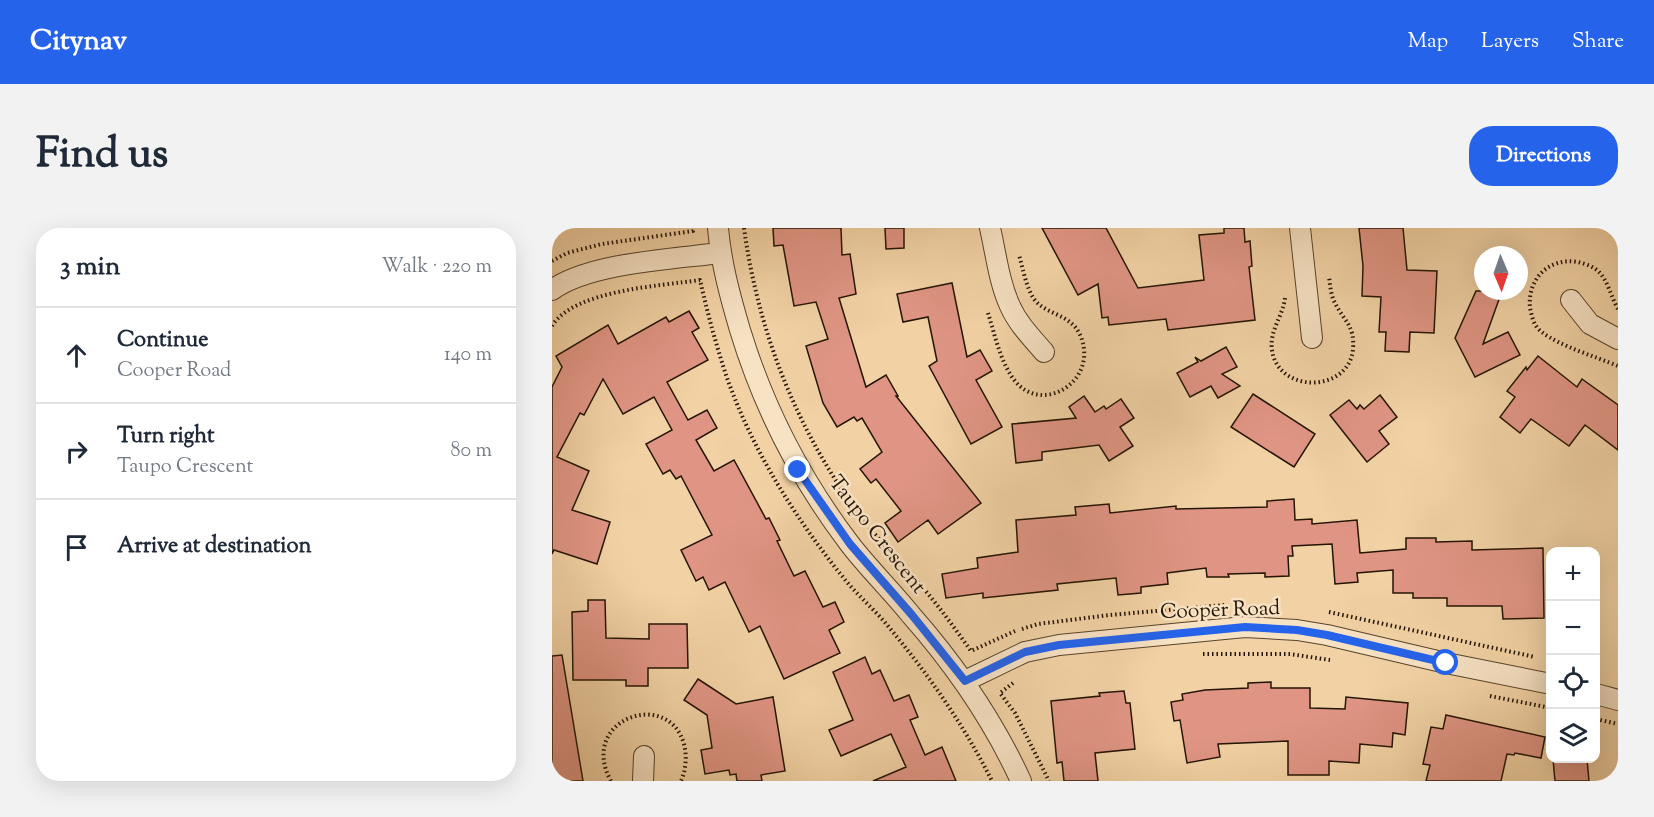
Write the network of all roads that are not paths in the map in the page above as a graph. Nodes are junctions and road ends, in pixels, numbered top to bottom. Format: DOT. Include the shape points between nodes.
graph roads {
  1 [pos="718,228"];
  2 [pos="990,228"];
  3 [pos="1300,228"];
  4 [pos="720,253"];
  5 [pos="552,290"];
  6 [pos="1571,300"];
  7 [pos="1312,338"];
  8 [pos="1618,339"];
  9 [pos="1044,352"];
  10 [pos="965,681"];
  11 [pos="1546,683"];
  12 [pos="1600,695"];
  13 [pos="1618,699"];
  14 [pos="644,756"];
  15 [pos="643,781"];
  16 [pos="1021,781"];
  1 -- 4 [label="street, Taupo Crescent"];
  2 -- 9 [label="street" via="1010,306"];
  3 -- 7 [label="street"];
  4 -- 5 [label="street" via="601,270 580,275"];
  4 -- 10 [label="street, Taupo Crescent" via="752,369 798,470 850,544"];
  6 -- 8 [label="street" via="1590,324"];
  10 -- 11 [label="street, Cooper Road" via="1025,652 1059,645 1245,627 1327,635"];
  10 -- 16 [label="street, Taupo Crescent"];
  12 -- 13 [label="street"];
  14 -- 15 [label="street"];
}
